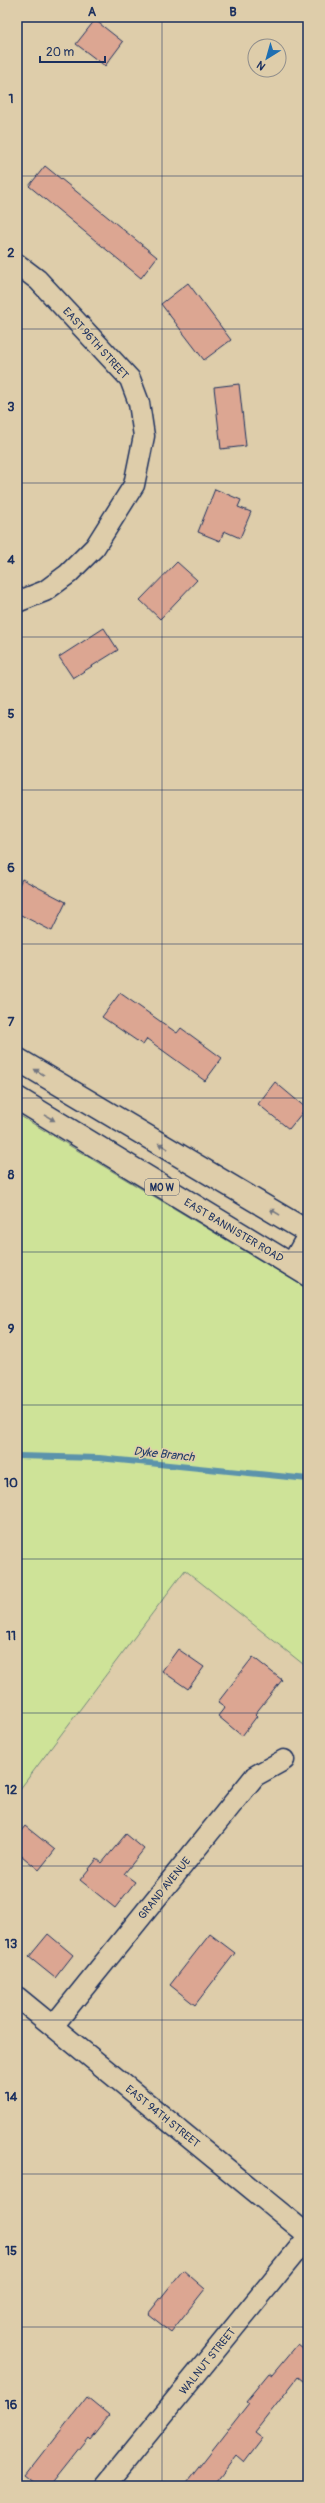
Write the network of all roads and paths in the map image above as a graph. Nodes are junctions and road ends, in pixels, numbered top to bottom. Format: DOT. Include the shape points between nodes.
graph roads {
  1 [pos="17,264"];
  2 [pos="17,602"];
  3 [pos="17,1058"];
  4 [pos="17,1098"];
  5 [pos="308,1234"];
  6 [pos="299,1270"];
  7 [pos="284,1760"];
  8 [pos="17,1997"];
  9 [pos="53,2026"];
  10 [pos="308,2236"];
  11 [pos="105,2486"];
  1 -- 2 [label="street, EAST 96TH STREET" via="38,280 130,379 139,403 144,436 134,485 95,547 45,591"];
  5 -- 3 [label="main road, one-way"];
  4 -- 6 [label="main road, EAST BANNISTER ROAD / MO W, one-way"];
  5 -- 6 [label="street"];
  7 -- 9 [label="street, GRAND AVENUE" via="255,1776"];
  8 -- 9 [label="street, EAST 94TH STREET"];
  9 -- 10 [label="street, EAST 94TH STREET"];
  10 -- 11 [label="street, WALNUT STREET"];
}
